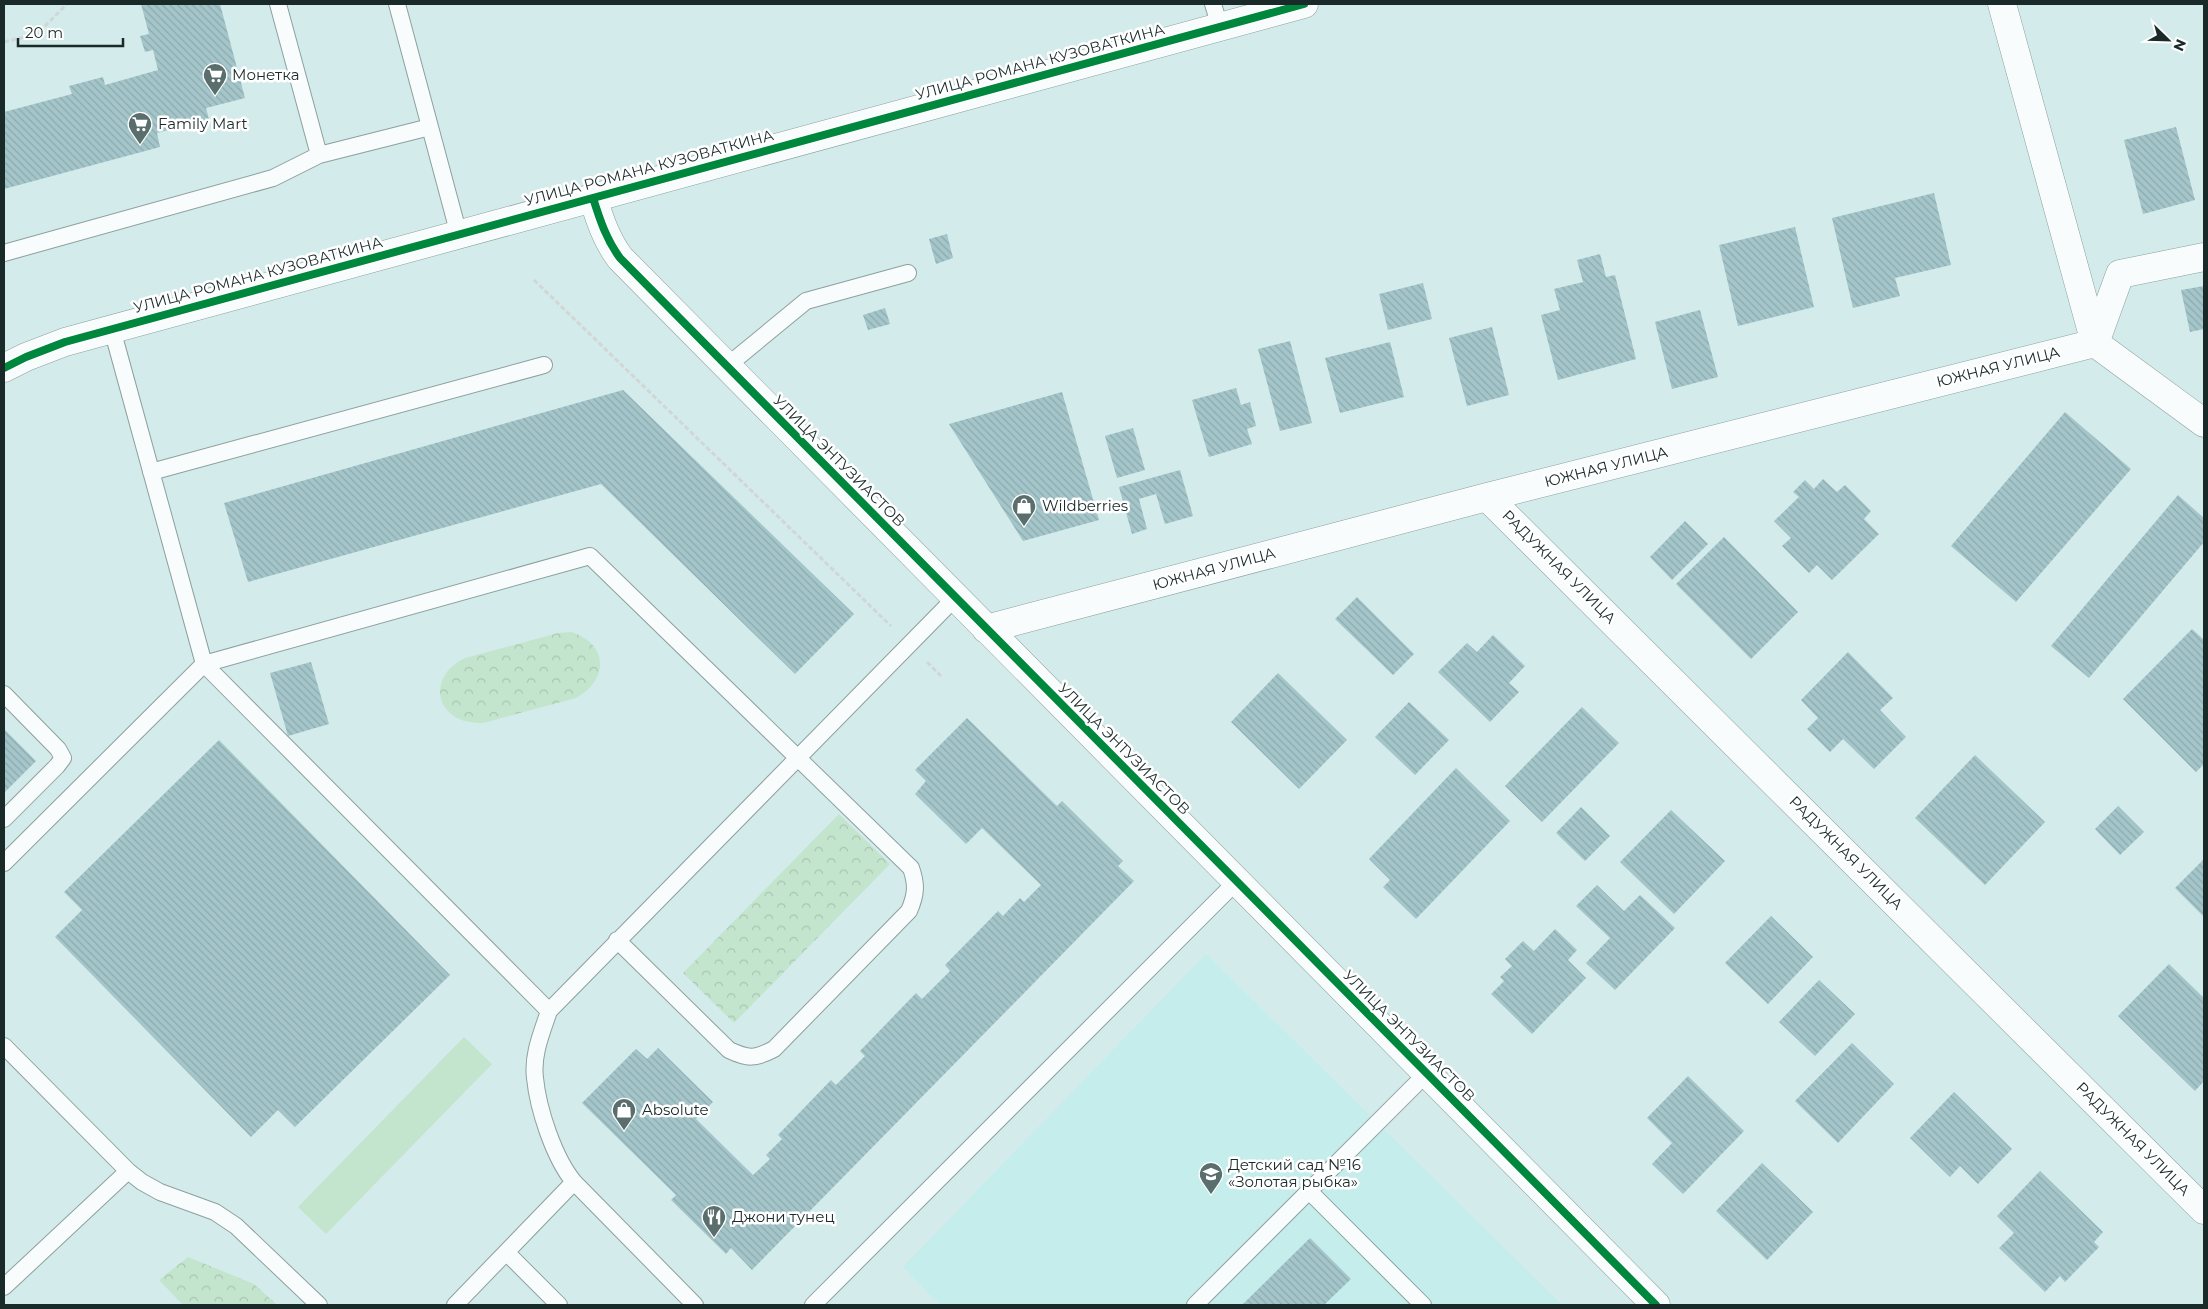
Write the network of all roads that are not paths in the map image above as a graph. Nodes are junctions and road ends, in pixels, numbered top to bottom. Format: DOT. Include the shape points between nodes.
graph roads {
  1 [pos="278,4"];
  2 [pos="396,4"];
  3 [pos="1304,4"];
  4 [pos="2002,4"];
  5 [pos="1216,15"];
  6 [pos="430,127"];
  7 [pos="319,155"];
  8 [pos="593,198"];
  9 [pos="459,235"];
  10 [pos="4,252"];
  11 [pos="2204,257"];
  12 [pos="908,273"];
  13 [pos="112,329"];
  14 [pos="2095,343"];
  15 [pos="544,365"];
  16 [pos="727,366"];
  17 [pos="4,368"];
  18 [pos="2204,423"];
  19 [pos="151,472"];
  20 [pos="1488,497"];
  21 [pos="955,598"];
  22 [pos="986,629"];
  23 [pos="204,664"];
  24 [pos="4,694"];
  25 [pos="798,757"];
  26 [pos="4,819"];
  27 [pos="4,863"];
  28 [pos="1236,882"];
  29 [pos="617,940"];
  30 [pos="549,1011"];
  31 [pos="4,1046"];
  32 [pos="1426,1074"];
  33 [pos="128,1171"];
  34 [pos="574,1182"];
  35 [pos="1309,1191"];
  36 [pos="2204,1210"];
  37 [pos="507,1253"];
  38 [pos="4,1287"];
  39 [pos="319,1305"];
  40 [pos="455,1305"];
  41 [pos="559,1305"];
  42 [pos="695,1305"];
  43 [pos="812,1305"];
  44 [pos="1195,1305"];
  45 [pos="1423,1305"];
  46 [pos="1656,1305"];
  1 -- 7 [label="lane"];
  2 -- 6 [label="lane"];
  3 -- 5 [label="street, УЛИЦА РОМАНА КУЗОВАТКИНА"];
  4 -- 14 [label="street"];
  5 -- 8 [label="street, УЛИЦА РОМАНА КУЗОВАТКИНА"];
  6 -- 7 [label="lane"];
  6 -- 9 [label="lane"];
  7 -- 10 [label="lane" via="273,178"];
  8 -- 9 [label="street, УЛИЦА РОМАНА КУЗОВАТКИНА"];
  8 -- 16 [label="street, УЛИЦА ЭНТУЗИАСТОВ" via="609,242 620,258"];
  9 -- 13 [label="street, УЛИЦА РОМАНА КУЗОВАТКИНА"];
  11 -- 14 [label="street" via="2120,274"];
  12 -- 16 [label="lane" via="806,301"];
  13 -- 17 [label="street, УЛИЦА РОМАНА КУЗОВАТКИНА" via="26,356"];
  13 -- 19 [label="lane"];
  14 -- 18 [label="street"];
  14 -- 20 [label="street, ЮЖНАЯ УЛИЦА"];
  15 -- 19 [label="lane"];
  16 -- 21 [label="street, УЛИЦА ЭНТУЗИАСТОВ"];
  19 -- 23 [label="lane"];
  20 -- 22 [label="street, ЮЖНАЯ УЛИЦА"];
  20 -- 36 [label="street, РАДУЖНАЯ УЛИЦА"];
  21 -- 22 [label="street, УЛИЦА ЭНТУЗИАСТОВ"];
  21 -- 25 [label="lane"];
  22 -- 28 [label="street, УЛИЦА ЭНТУЗИАСТОВ"];
  23 -- 25 [label="lane" via="590,556"];
  23 -- 27 [label="lane"];
  23 -- 30 [label="lane"];
  24 -- 26 [label="lane" via="63,758"];
  25 -- 29 [label="lane"];
  25 -- 29 [label="lane" via="911,868 916,882 915,898 909,911 774,1049 759,1057 742,1056 729,1050"];
  28 -- 32 [label="street, УЛИЦА ЭНТУЗИАСТОВ"];
  28 -- 43 [label="lane"];
  29 -- 30 [label="lane"];
  30 -- 34 [label="lane" via="538,1042 534,1077 542,1112 560,1160"];
  31 -- 33 [label="lane"];
  32 -- 35 [label="lane"];
  32 -- 46 [label="street, УЛИЦА ЭНТУЗИАСТОВ"];
  33 -- 38 [label="lane"];
  33 -- 39 [label="lane" via="160,1192 215,1212 236,1226"];
  34 -- 37 [label="lane"];
  34 -- 42 [label="lane"];
  35 -- 44 [label="lane"];
  35 -- 45 [label="lane"];
  37 -- 40 [label="lane"];
  37 -- 41 [label="lane"];
}
